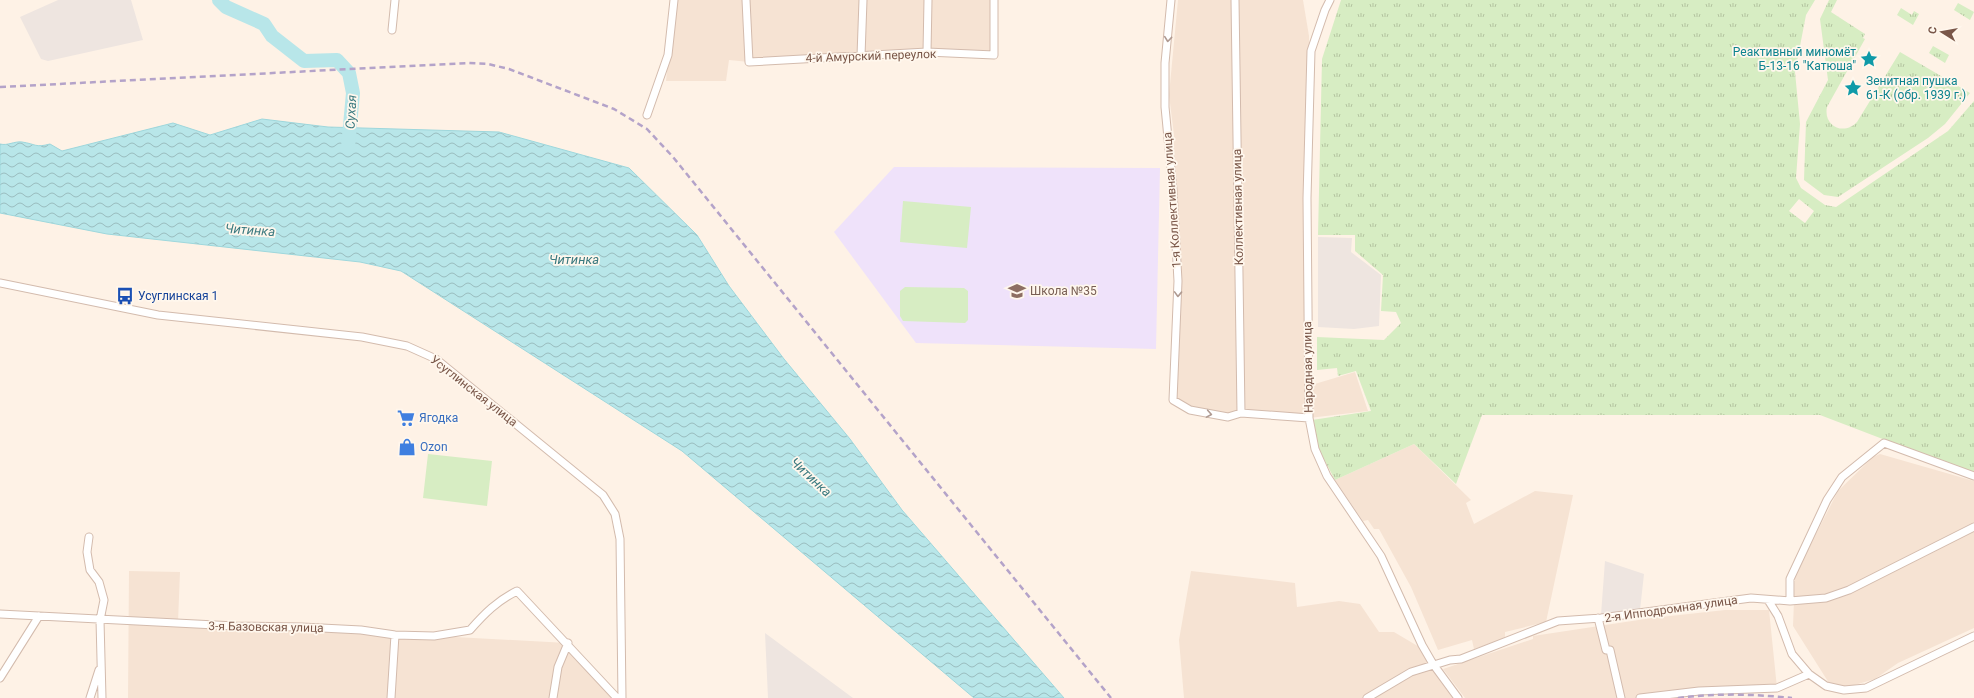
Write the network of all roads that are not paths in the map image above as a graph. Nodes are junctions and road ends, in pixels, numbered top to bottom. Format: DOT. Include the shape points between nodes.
graph roads {
  1 [pos="395,0"];
  2 [pos="674,0"];
  3 [pos="746,0"];
  4 [pos="863,0"];
  5 [pos="928,0"];
  6 [pos="994,0"];
  7 [pos="1172,0"];
  8 [pos="1235,0"];
  9 [pos="1324,0"];
  10 [pos="1330,0"];
  11 [pos="1325,10"];
  12 [pos="392,30"];
  13 [pos="927,52"];
  14 [pos="861,56"];
  15 [pos="647,115"];
  16 [pos="0,284"];
  17 [pos="1241,413"];
  18 [pos="1309,418"];
  19 [pos="1974,476"];
  20 [pos="1974,528"];
  21 [pos="89,537"];
  22 [pos="1768,600"];
  23 [pos="1790,601"];
  24 [pos="0,614"];
  25 [pos="39,616"];
  26 [pos="1598,618"];
  27 [pos="100,620"];
  28 [pos="395,635"];
  29 [pos="1974,636"];
  30 [pos="568,643"];
  31 [pos="1433,664"];
  32 [pos="100,666"];
  33 [pos="1809,674"];
  34 [pos="0,678"];
  35 [pos="90,698"];
  36 [pos="102,698"];
  37 [pos="391,698"];
  38 [pos="553,698"];
  39 [pos="617,698"];
  40 [pos="622,698"];
  41 [pos="1367,698"];
  42 [pos="1458,698"];
  43 [pos="1621,698"];
  44 [pos="1640,698"];
  1 -- 12 [label="street"];
  2 -- 15 [label="street" via="668,55"];
  3 -- 14 [label="street, 4-й Амурский переулок" via="749,62"];
  4 -- 14 [label="street"];
  5 -- 13 [label="street"];
  6 -- 13 [label="street, 4-й Амурский переулок" via="994,55"];
  7 -- 17 [label="street, 1-я Коллективная улица, one-way" via="1165,63 1165,107 1178,281 1173,400 1190,410 1228,417"];
  8 -- 17 [label="street, Коллективная улица"];
  9 -- 11 [label="street"];
  10 -- 11 [label="street, Народная улица"];
  11 -- 18 [label="street, Народная улица" via="1311,51 1307,198"];
  13 -- 14 [label="street, 4-й Амурский переулок"];
  16 -- 40 [label="street, Усуглинская улица" via="158,315 362,337 407,346 436,359 603,495 615,514 620,539"];
  17 -- 18 [label="street"];
  18 -- 31 [label="street, Народная улица" via="1315,449 1327,476 1381,556"];
  19 -- 23 [label="street" via="1884,443 1842,477 1827,500 1790,579"];
  20 -- 23 [label="street, 2-я Ипподромная улица" via="1849,590 1826,598"];
  21 -- 27 [label="street" via="87,552 90,570 99,582 104,600"];
  22 -- 23 [label="street, 2-я Ипподромная улица"];
  22 -- 26 [label="street, 2-я Ипподромная улица" via="1751,598"];
  22 -- 33 [label="street" via="1778,616 1792,654"];
  24 -- 25 [label="street, 3-я Базовская улица"];
  25 -- 27 [label="street, 3-я Базовская улица"];
  25 -- 34 [label="street"];
  26 -- 31 [label="street, 2-я Ипподромная улица" via="1558,621 1461,659"];
  26 -- 43 [label="street" via="1606,650 1610,650"];
  27 -- 28 [label="street, 3-я Базовская улица" via="302,626"];
  27 -- 32 [label="street"];
  28 -- 30 [label="street, 3-я Базовская улица" via="434,636 470,630 500,599 517,591"];
  28 -- 37 [label="street"];
  29 -- 33 [label="street" via="1866,688 1844,690 1826,686"];
  30 -- 38 [label="street" via="558,666"];
  30 -- 39 [label="street"];
  31 -- 41 [label="street, 2-я Ипподромная улица" via="1410,672"];
  31 -- 42 [label="street, Народная улица"];
  32 -- 35 [label="street"];
  32 -- 36 [label="street"];
  33 -- 44 [label="street" via="1777,688 1699,691"];
}
